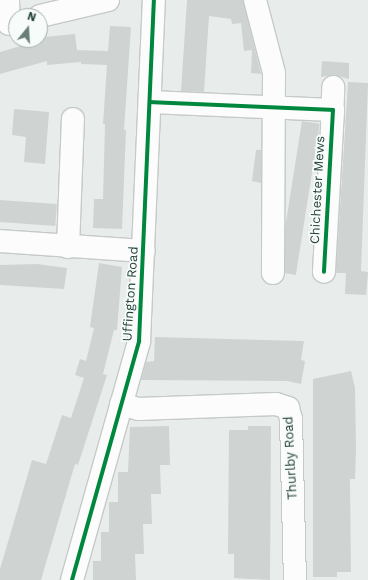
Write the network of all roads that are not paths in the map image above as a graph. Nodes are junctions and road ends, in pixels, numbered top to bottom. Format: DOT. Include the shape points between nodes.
graph roads {
  1 [pos="108,0"];
  2 [pos="154,0"];
  3 [pos="255,0"];
  4 [pos="48,14"];
  5 [pos="333,87"];
  6 [pos="150,102"];
  7 [pos="273,109"];
  8 [pos="332,110"];
  9 [pos="73,119"];
  10 [pos="0,241"];
  11 [pos="68,247"];
  12 [pos="144,251"];
  13 [pos="328,271"];
  14 [pos="273,273"];
  15 [pos="121,404"];
  16 [pos="72,580"];
  17 [pos="295,580"];
  1 -- 4 [label="street"];
  2 -- 6 [label="street, Uffington Road"];
  3 -- 7 [label="street" via="274,73"];
  5 -- 8 [label="street, Chichester Mews"];
  6 -- 7 [label="street"];
  6 -- 12 [label="street, Uffington Road"];
  7 -- 8 [label="street"];
  7 -- 14 [label="street"];
  8 -- 13 [label="street, Chichester Mews"];
  9 -- 11 [label="street"];
  10 -- 11 [label="street"];
  11 -- 12 [label="street"];
  12 -- 15 [label="street, Uffington Road" via="139,341"];
  15 -- 16 [label="street, Uffington Road"];
  15 -- 17 [label="street, Thurlby Road" via="138,409 276,404 288,408 291,420"];
}
